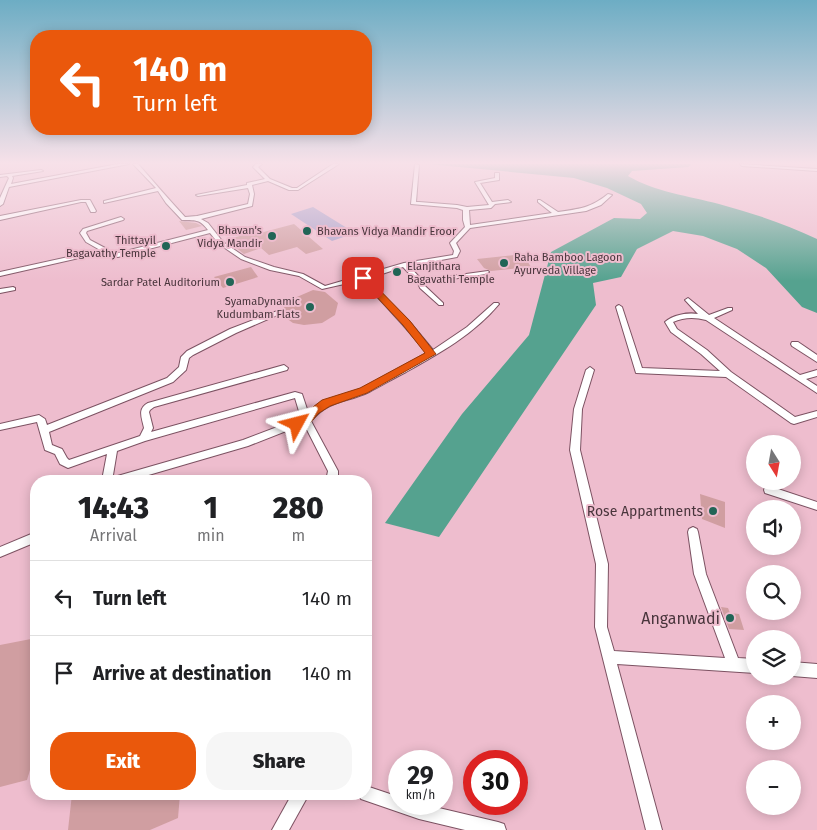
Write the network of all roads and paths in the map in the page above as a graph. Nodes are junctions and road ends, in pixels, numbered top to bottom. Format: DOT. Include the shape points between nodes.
graph roads {
  1 [pos="73,203"];
  2 [pos="89,203"];
  3 [pos="169,203"];
  4 [pos="250,203"];
  5 [pos="414,203"];
  6 [pos="504,203"];
  7 [pos="543,203"];
  8 [pos="601,203"];
  9 [pos="492,205"];
  10 [pos="466,209"];
  11 [pos="94,211"];
  12 [pos="556,213"];
  13 [pos="0,218"];
  14 [pos="197,218"];
  15 [pos="121,219"];
  16 [pos="468,227"];
  17 [pos="210,231"];
  18 [pos="105,250"];
  19 [pos="404,265"];
  20 [pos="486,272"];
  21 [pos="0,274"];
  22 [pos="363,278"];
  23 [pos="422,282"];
  24 [pos="13,289"];
  25 [pos="0,291"];
  26 [pos="688,300"];
  27 [pos="441,304"];
  28 [pos="496,304"];
  29 [pos="619,307"];
  30 [pos="730,309"];
  31 [pos="280,312"];
  32 [pos="708,318"];
  33 [pos="795,344"];
  34 [pos="432,354"];
  35 [pos="817,359"];
  36 [pos="284,368"];
  37 [pos="590,370"];
  38 [pos="817,373"];
  39 [pos="728,374"];
  40 [pos="800,378"];
  41 [pos="817,390"];
  42 [pos="817,414"];
  43 [pos="306,420"];
  44 [pos="0,427"];
  45 [pos="45,430"];
  46 [pos="143,438"];
  47 [pos="113,449"];
  48 [pos="108,475"];
  49 [pos="136,475"];
  50 [pos="334,475"];
  51 [pos="769,490"];
  52 [pos="817,506"];
  53 [pos="693,532"];
  54 [pos="30,540"];
  55 [pos="0,552"];
  56 [pos="608,657"];
  57 [pos="734,665"];
  58 [pos="746,666"];
  59 [pos="801,669"];
  60 [pos="817,670"];
  61 [pos="372,796"];
  62 [pos="298,800"];
  63 [pos="280,830"];
  64 [pos="498,830"];
  65 [pos="654,830"];
  1 -- 13 [label="street"];
  2 -- 11 [label="street"];
  3 -- 14 [label="street" via="184,219"];
  4 -- 14 [label="street"];
  5 -- 10 [label="street"];
  6 -- 9 [label="street"];
  7 -- 12 [label="street"];
  8 -- 12 [label="street" via="586,209"];
  9 -- 10 [label="street"];
  10 -- 16 [label="street"];
  12 -- 16 [label="street"];
  14 -- 17 [label="street"];
  15 -- 18 [label="street" via="83,233 88,241"];
  16 -- 19 [label="street" via="454,243 456,256"];
  17 -- 18 [label="street" via="118,255"];
  17 -- 22 [label="street" via="243,258 301,275 324,288"];
  18 -- 21 [label="street"];
  19 -- 22 [label="street"];
  19 -- 23 [label="street"];
  20 -- 23 [label="street"];
  22 -- 34 [label="street"];
  23 -- 27 [label="street" via="422,287"];
  24 -- 25 [label="street"];
  26 -- 32 [label="street"];
  28 -- 34 [label="street" via="470,330"];
  29 -- 39 [label="street" via="639,371"];
  30 -- 32 [label="street"];
  31 -- 45 [label="street" via="190,353 185,357 183,368 170,380"];
  32 -- 39 [label="street" via="693,315 669,322 674,330"];
  32 -- 40 [label="street"];
  33 -- 35 [label="street"];
  34 -- 43 [label="street" via="364,390 326,403"];
  36 -- 46 [label="street" via="151,405 144,412 149,428"];
  37 -- 56 [label="street" via="578,409 575,450 602,564 601,627"];
  38 -- 40 [label="street"];
  39 -- 42 [label="street" via="794,421"];
  40 -- 41 [label="street"];
  43 -- 46 [label="street" via="299,396 295,395"];
  43 -- 49 [label="street" via="245,443"];
  43 -- 50 [label="street"];
  44 -- 45 [label="street" via="39,418"];
  45 -- 47 [label="street" via="48,448 59,452 68,464"];
  46 -- 47 [label="street"];
  47 -- 48 [label="street"];
  51 -- 52 [label="street"];
  53 -- 57 [label="street" via="700,574"];
  54 -- 55 [label="street"];
  56 -- 57 [label="street"];
  56 -- 65 [label="street"];
  57 -- 58 [label="street"];
  59 -- 60 [label="street"];
  61 -- 64 [label="street"];
  62 -- 63 [label="street"];
}
